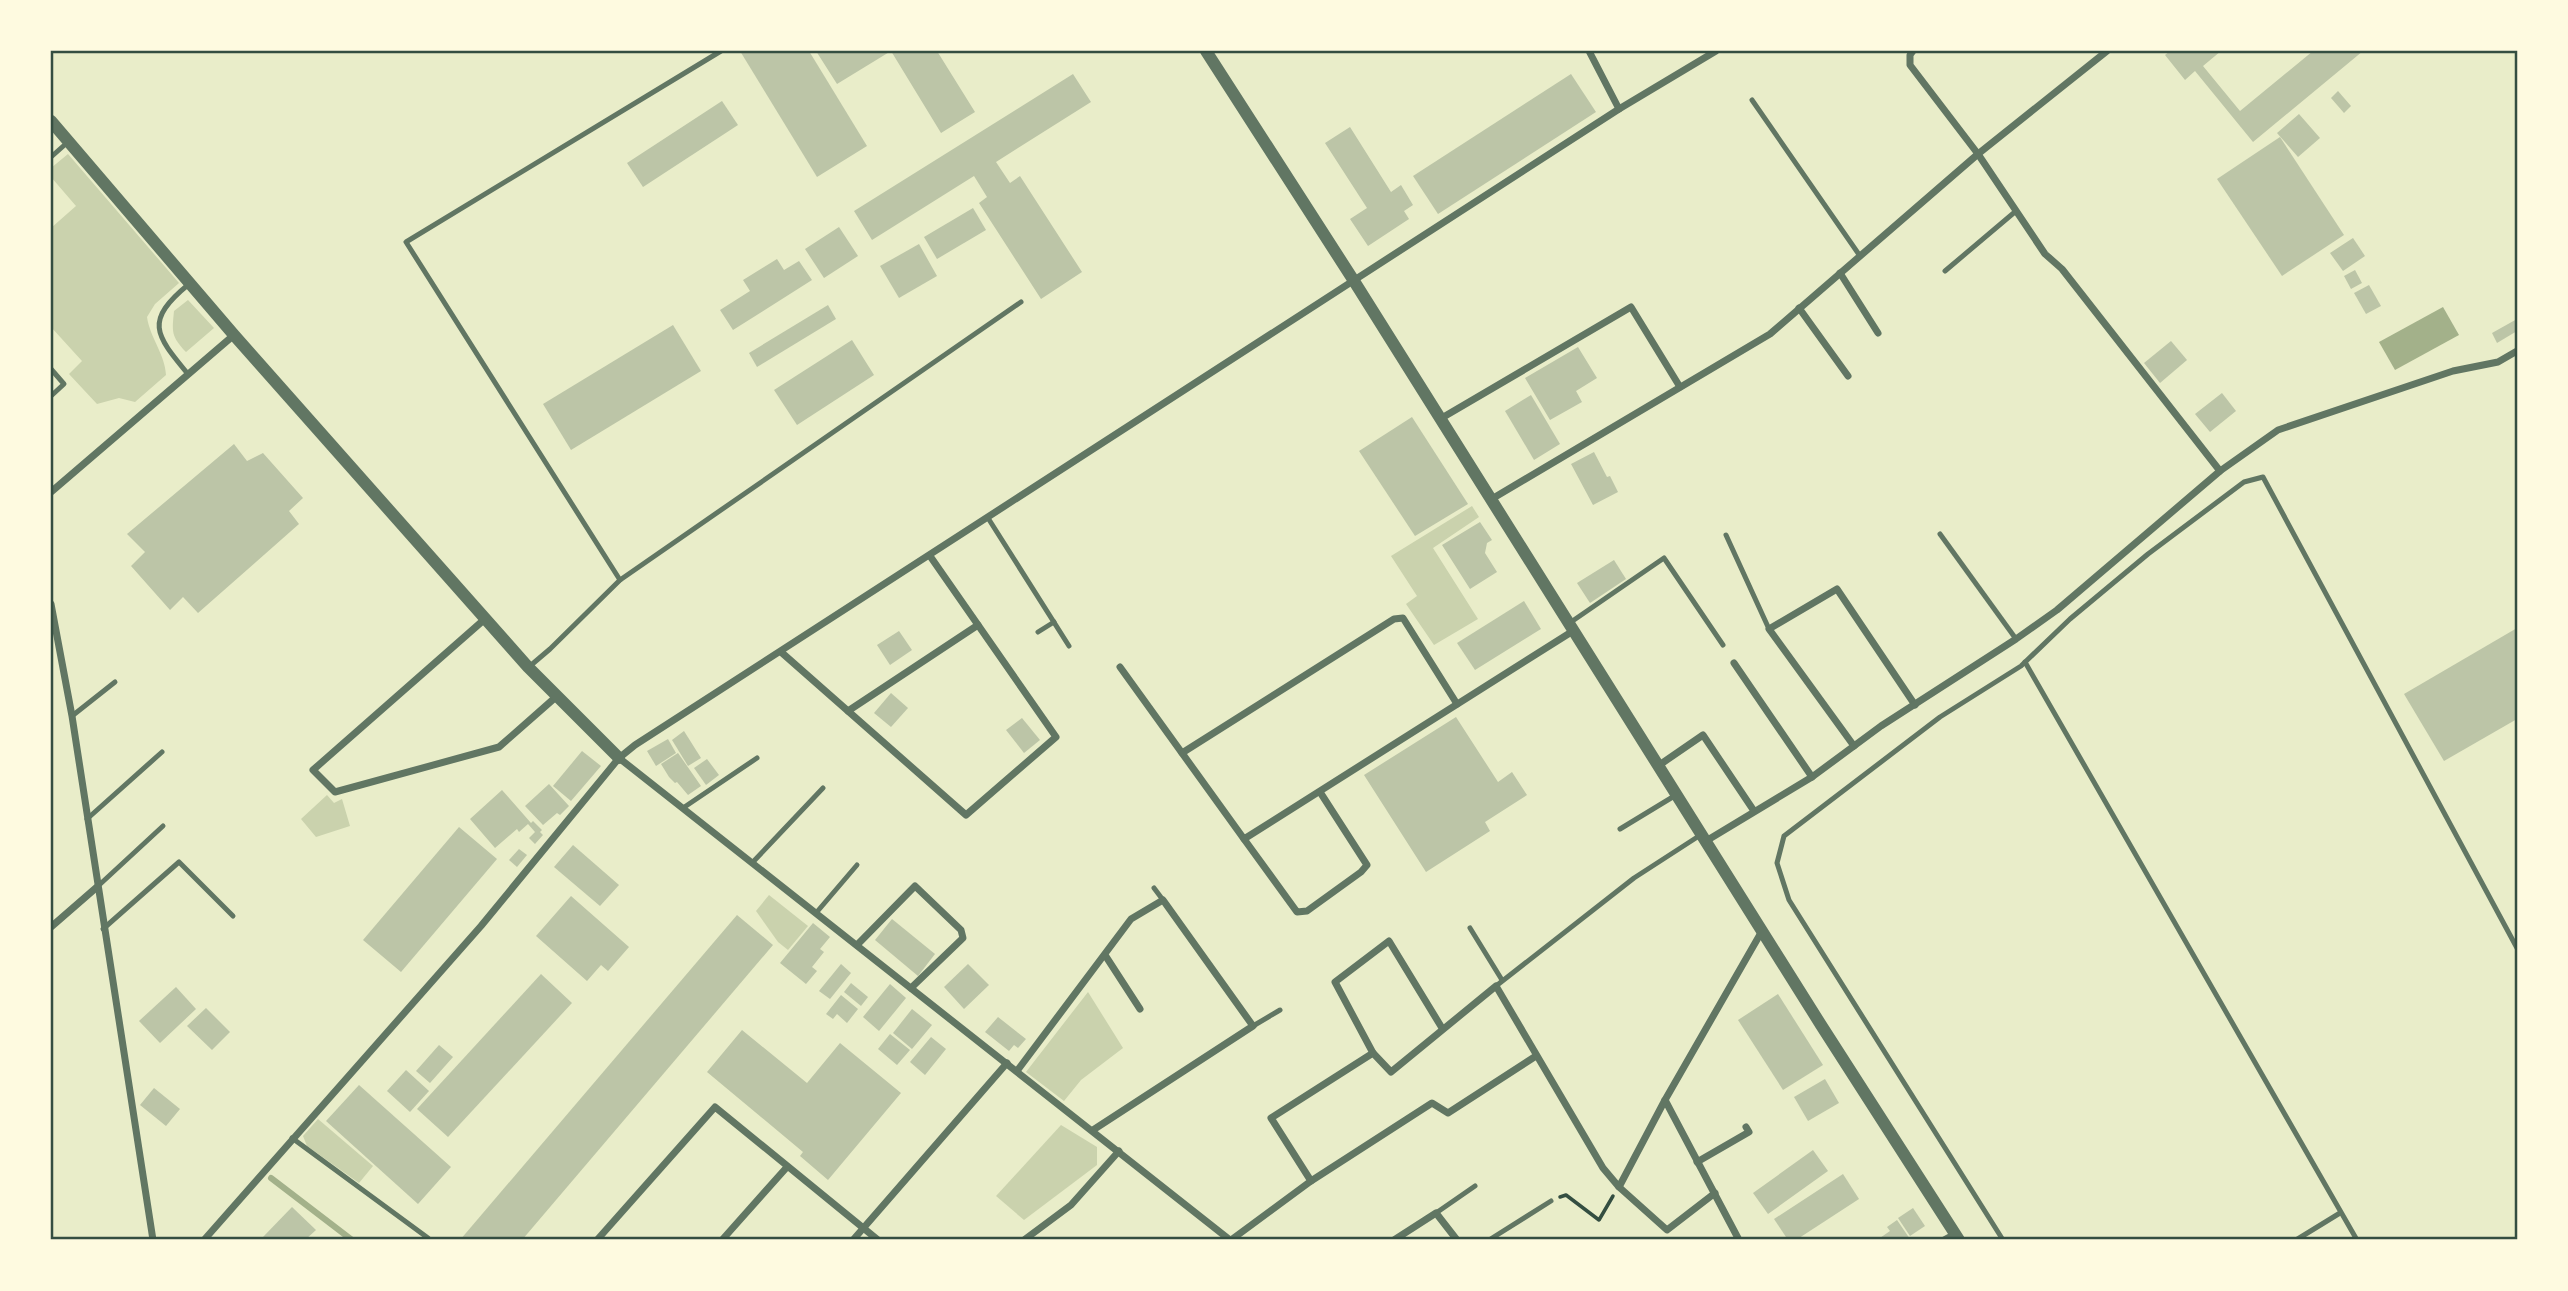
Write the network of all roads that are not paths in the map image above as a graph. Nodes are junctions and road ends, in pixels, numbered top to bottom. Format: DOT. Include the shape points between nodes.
graph roads {
  1 [pos="721,51"];
  2 [pos="1206,51"];
  3 [pos="1589,51"];
  4 [pos="1716,51"];
  5 [pos="1913,51"];
  6 [pos="2107,51"];
  7 [pos="1752,100"];
  8 [pos="1619,109"];
  9 [pos="51,121"];
  10 [pos="69,141"];
  11 [pos="1978,154"];
  12 [pos="51,157"];
  13 [pos="2016,211"];
  14 [pos="1860,256"];
  15 [pos="1945,271"];
  16 [pos="1840,273"];
  17 [pos="1354,281"];
  18 [pos="190,283"];
  19 [pos="1021,302"];
  20 [pos="1800,308"];
  21 [pos="1878,333"];
  22 [pos="234,335"];
  23 [pos="2517,351"];
  24 [pos="51,369"];
  25 [pos="188,374"];
  26 [pos="1848,376"];
  27 [pos="1680,387"];
  28 [pos="51,396"];
  29 [pos="1440,419"];
  30 [pos="2220,471"];
  31 [pos="51,492"];
  32 [pos="1490,500"];
  33 [pos="988,518"];
  34 [pos="1940,534"];
  35 [pos="1726,535"];
  36 [pos="930,556"];
  37 [pos="620,580"];
  38 [pos="51,604"];
  39 [pos="486,618"];
  40 [pos="1054,622"];
  41 [pos="978,625"];
  42 [pos="1570,627"];
  43 [pos="1769,629"];
  44 [pos="1038,632"];
  45 [pos="2016,639"];
  46 [pos="1723,645"];
  47 [pos="1069,646"];
  48 [pos="781,652"];
  49 [pos="2025,662"];
  50 [pos="1734,663"];
  51 [pos="528,667"];
  52 [pos="1120,667"];
  53 [pos="115,682"];
  54 [pos="557,696"];
  55 [pos="1457,704"];
  56 [pos="1914,705"];
  57 [pos="848,711"];
  58 [pos="72,716"];
  59 [pos="1854,746"];
  60 [pos="162,752"];
  61 [pos="1182,753"];
  62 [pos="619,758"];
  63 [pos="757,758"];
  64 [pos="1658,766"];
  65 [pos="1812,776"];
  66 [pos="823,788"];
  67 [pos="1320,792"];
  68 [pos="1676,795"];
  69 [pos="683,808"];
  70 [pos="1754,811"];
  71 [pos="87,819"];
  72 [pos="163,826"];
  73 [pos="1620,829"];
  74 [pos="1704,837"];
  75 [pos="1244,839"];
  76 [pos="752,863"];
  77 [pos="857,865"];
  78 [pos="97,887"];
  79 [pos="1154,888"];
  80 [pos="1163,900"];
  81 [pos="816,913"];
  82 [pos="233,916"];
  83 [pos="51,926"];
  84 [pos="1469,928"];
  85 [pos="103,929"];
  86 [pos="1763,930"];
  87 [pos="857,945"];
  88 [pos="2517,948"];
  89 [pos="1105,955"];
  90 [pos="1499,983"];
  91 [pos="911,988"];
  92 [pos="1140,1009"];
  93 [pos="1280,1010"];
  94 [pos="1253,1026"];
  95 [pos="1442,1028"];
  96 [pos="1373,1053"];
  97 [pos="1536,1056"];
  98 [pos="1007,1063"];
  99 [pos="1017,1071"];
  100 [pos="1665,1100"];
  101 [pos="1093,1130"];
  102 [pos="1749,1132"];
  103 [pos="292,1138"];
  104 [pos="1119,1151"];
  105 [pos="1697,1162"];
  106 [pos="787,1167"];
  107 [pos="1311,1181"];
  108 [pos="1475,1186"];
  109 [pos="1619,1187"];
  110 [pos="1715,1193"];
  111 [pos="1551,1201"];
  112 [pos="1437,1213"];
  113 [pos="2340,1213"];
  114 [pos="863,1227"];
  115 [pos="428,1238"];
  116 [pos="1953,1238"];
  117 [pos="153,1240"];
  118 [pos="204,1240"];
  119 [pos="597,1240"];
  120 [pos="722,1240"];
  121 [pos="853,1240"];
  122 [pos="878,1240"];
  123 [pos="1024,1240"];
  124 [pos="1231,1240"];
  125 [pos="1394,1240"];
  126 [pos="1457,1240"];
  127 [pos="1489,1240"];
  128 [pos="1739,1240"];
  129 [pos="2003,1240"];
  130 [pos="2296,1240"];
  131 [pos="2357,1240"];
  1 -- 37 [label="lane" via="406,242"];
  2 -- 17 [label="street"];
  3 -- 8 [label="street"];
  4 -- 8 [label="street"];
  5 -- 11 [label="street" via="1910,65"];
  6 -- 11 [label="street"];
  7 -- 14 [label="lane"];
  8 -- 17 [label="street"];
  9 -- 10 [label="street"];
  10 -- 12 [label="lane"];
  10 -- 18 [label="street"];
  11 -- 13 [label="street"];
  11 -- 14 [label="street"];
  13 -- 15 [label="lane"];
  13 -- 30 [label="street" via="2045,254 2062,269"];
  14 -- 16 [label="street"];
  16 -- 20 [label="street"];
  16 -- 21 [label="street"];
  17 -- 29 [label="street"];
  17 -- 33 [label="street"];
  18 -- 22 [label="street"];
  18 -- 25 [label="lane" via="165,306 158,328"];
  19 -- 37 [label="lane"];
  20 -- 26 [label="street"];
  20 -- 27 [label="street" via="1770,334"];
  22 -- 25 [label="street"];
  22 -- 39 [label="street"];
  23 -- 30 [label="street" via="2498,362 2453,371 2278,430"];
  24 -- 28 [label="lane" via="64,384"];
  25 -- 31 [label="street"];
  27 -- 29 [label="street" via="1631,307"];
  27 -- 32 [label="street"];
  29 -- 32 [label="street"];
  30 -- 45 [label="street" via="2057,610"];
  32 -- 42 [label="street"];
  33 -- 36 [label="street"];
  33 -- 40 [label="lane"];
  34 -- 45 [label="lane"];
  35 -- 43 [label="lane"];
  36 -- 41 [label="street"];
  36 -- 48 [label="street"];
  37 -- 51 [label="lane"];
  38 -- 58 [label="street"];
  39 -- 51 [label="street"];
  39 -- 54 [label="street" via="313,770 335,792 499,747"];
  40 -- 44 [label="lane"];
  40 -- 47 [label="lane"];
  41 -- 57 [label="street"];
  41 -- 57 [label="street" via="1056,737 966,815"];
  42 -- 46 [label="lane" via="1664,558"];
  42 -- 55 [label="street"];
  42 -- 64 [label="street"];
  43 -- 56 [label="street" via="1837,589"];
  43 -- 59 [label="street"];
  45 -- 56 [label="street"];
  48 -- 57 [label="street"];
  48 -- 62 [label="street"];
  49 -- 88 [label="lane" via="2148,554 2244,482 2263,477"];
  49 -- 113 [label="lane"];
  49 -- 129 [label="lane" via="1940,717 1784,836 1777,863 1789,900"];
  50 -- 65 [label="street"];
  51 -- 54 [label="street"];
  52 -- 61 [label="street"];
  53 -- 58 [label="lane"];
  54 -- 62 [label="street"];
  55 -- 61 [label="street" via="1403,618 1394,619"];
  55 -- 67 [label="street"];
  56 -- 59 [label="street"];
  58 -- 71 [label="street"];
  59 -- 65 [label="street"];
  60 -- 71 [label="lane"];
  61 -- 75 [label="street"];
  62 -- 69 [label="street"];
  62 -- 103 [label="street" via="481,926"];
  63 -- 69 [label="lane"];
  64 -- 68 [label="street"];
  64 -- 70 [label="street" via="1703,735"];
  65 -- 70 [label="street"];
  66 -- 76 [label="lane"];
  67 -- 75 [label="street"];
  67 -- 75 [label="street" via="1367,864 1307,911 1297,912"];
  68 -- 73 [label="lane"];
  68 -- 74 [label="street"];
  69 -- 76 [label="street"];
  70 -- 74 [label="street"];
  71 -- 78 [label="street"];
  72 -- 78 [label="lane"];
  74 -- 86 [label="street"];
  74 -- 90 [label="lane" via="1634,878"];
  76 -- 81 [label="street"];
  77 -- 81 [label="lane"];
  78 -- 83 [label="street"];
  78 -- 85 [label="street"];
  79 -- 80 [label="lane"];
  80 -- 89 [label="street" via="1131,919"];
  80 -- 94 [label="street"];
  81 -- 87 [label="street"];
  82 -- 85 [label="lane" via="179,862"];
  84 -- 90 [label="lane"];
  85 -- 117 [label="street"];
  86 -- 100 [label="street"];
  86 -- 116 [label="street"];
  87 -- 91 [label="street"];
  87 -- 91 [label="street" via="915,886 961,930 963,938"];
  89 -- 92 [label="street"];
  89 -- 99 [label="street"];
  90 -- 95 [label="street"];
  90 -- 97 [label="street"];
  91 -- 98 [label="street"];
  93 -- 94 [label="lane"];
  94 -- 101 [label="street"];
  95 -- 96 [label="street" via="1391,1072"];
  95 -- 96 [label="street" via="1389,941 1335,982"];
  96 -- 107 [label="street" via="1272,1118"];
  97 -- 107 [label="street" via="1448,1113 1432,1103"];
  97 -- 109 [label="street"];
  98 -- 99 [label="street"];
  98 -- 114 [label="street"];
  99 -- 101 [label="street"];
  100 -- 105 [label="street"];
  100 -- 109 [label="street"];
  101 -- 104 [label="street"];
  102 -- 105 [label="street"];
  103 -- 115 [label="lane"];
  103 -- 118 [label="street"];
  104 -- 123 [label="street" via="1071,1205"];
  104 -- 124 [label="street"];
  105 -- 110 [label="street"];
  106 -- 114 [label="street"];
  106 -- 119 [label="street" via="715,1107"];
  106 -- 120 [label="street"];
  107 -- 124 [label="street"];
  108 -- 112 [label="lane"];
  109 -- 110 [label="street" via="1667,1230"];
  110 -- 128 [label="street"];
  111 -- 127 [label="lane"];
  112 -- 125 [label="street"];
  112 -- 126 [label="street"];
  113 -- 130 [label="lane"];
  113 -- 131 [label="lane"];
  114 -- 121 [label="street"];
  114 -- 122 [label="street"];
}
